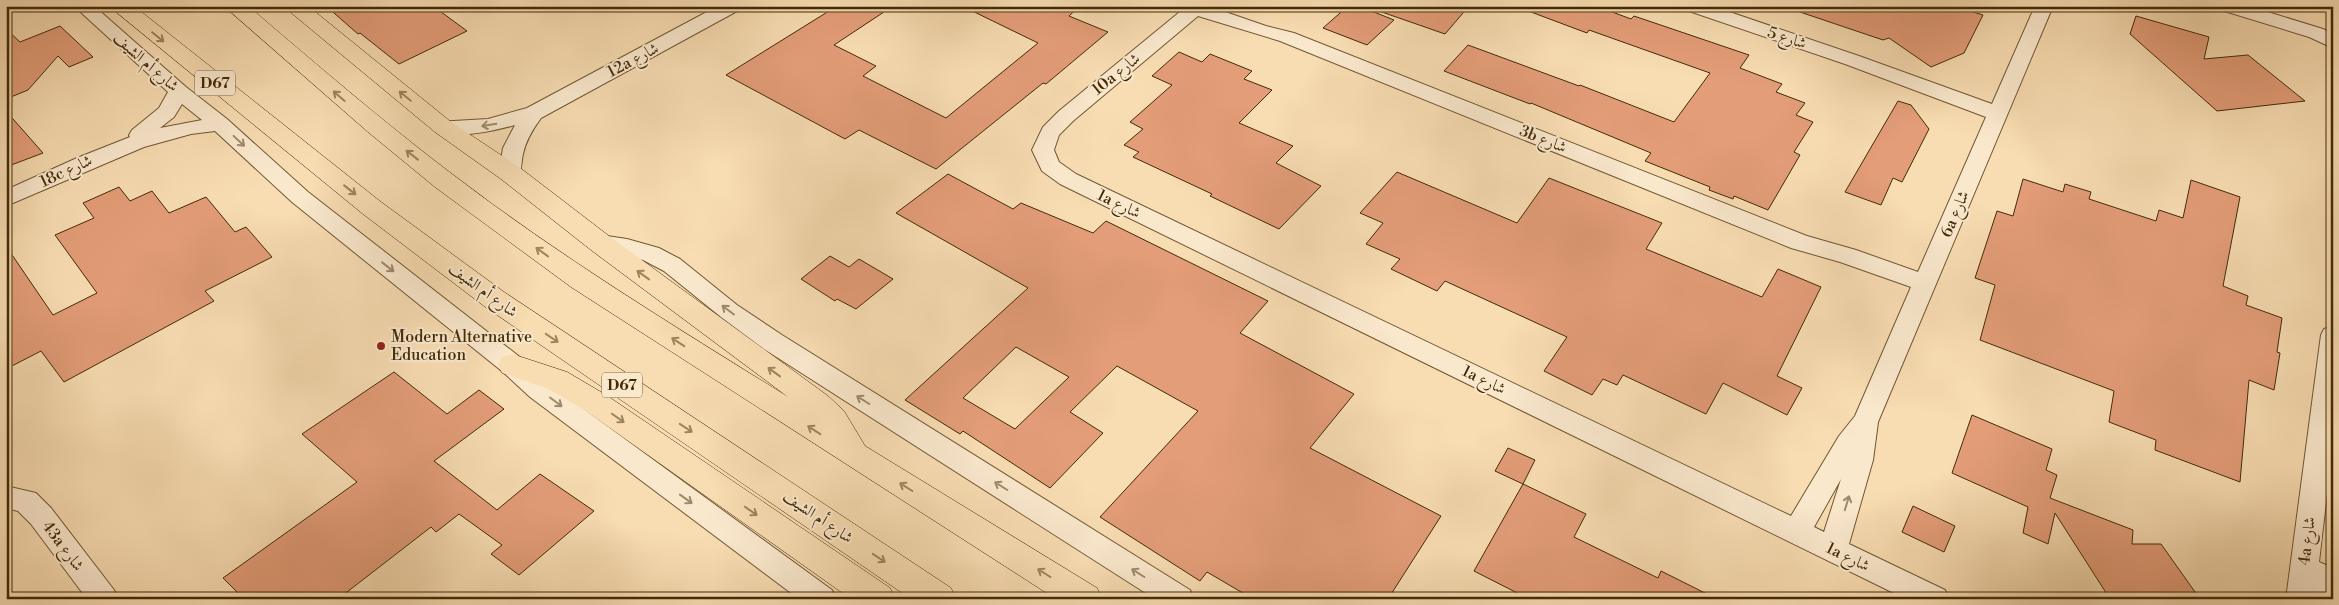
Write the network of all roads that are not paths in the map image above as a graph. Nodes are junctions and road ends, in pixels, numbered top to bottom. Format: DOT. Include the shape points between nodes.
graph roads {
  1 [pos="83,6"];
  2 [pos="120,6"];
  3 [pos="235,6"];
  4 [pos="294,6"];
  5 [pos="732,6"];
  6 [pos="1223,6"];
  7 [pos="1693,6"];
  8 [pos="2044,6"];
  9 [pos="2228,6"];
  10 [pos="1198,7"];
  11 [pos="705,12"];
  12 [pos="1287,37"];
  13 [pos="2333,42"];
  14 [pos="179,91"];
  15 [pos="2000,108"];
  16 [pos="534,113"];
  17 [pos="220,124"];
  18 [pos="443,127"];
  19 [pos="126,144"];
  20 [pos="1043,150"];
  21 [pos="510,173"];
  22 [pos="6,199"];
  23 [pos="600,243"];
  24 [pos="1921,291"];
  25 [pos="2333,335"];
  26 [pos="512,365"];
  27 [pos="1865,422"];
  28 [pos="856,456"];
  29 [pos="6,497"];
  30 [pos="1796,532"];
  31 [pos="1833,549"];
  32 [pos="2333,582"];
  33 [pos="2307,589"];
  34 [pos="104,599"];
  35 [pos="822,599"];
  36 [pos="878,599"];
  37 [pos="939,599"];
  38 [pos="1085,599"];
  39 [pos="1180,599"];
  40 [pos="1935,599"];
  1 -- 14 [label="street, شارع أم الشيف"];
  2 -- 37 [label="main road, شارع أم الشيف / D67, one-way" via="372,208 494,299"];
  28 -- 3 [label="main road, one-way" via="581,280 444,181"];
  18 -- 4 [label="main road, one-way"];
  5 -- 11 [label="street, 12a شارع"];
  6 -- 12 [label="street, 3b شارع"];
  7 -- 15 [label="street, شارع 5"];
  8 -- 15 [label="street, 6a شارع"];
  9 -- 13 [label="street" via="2308,30"];
  10 -- 12 [label="street, 3b شارع"];
  10 -- 20 [label="street, 10a شارع" via="1066,116 1050,132"];
  11 -- 16 [label="street, 12a شارع"];
  12 -- 24 [label="street, 3b شارع" via="1799,242 1824,256"];
  14 -- 17 [label="street, شارع أم الشيف"];
  14 -- 19 [label="street, 18c شارع" via="167,112"];
  15 -- 24 [label="street, 6a شارع"];
  16 -- 18 [label="street, 12a شارع, one-way" via="488,126"];
  16 -- 21 [label="street, 12a شارع" via="515,143"];
  17 -- 19 [label="street, 18c شارع" via="174,130"];
  17 -- 26 [label="street, شارع أم الشيف, one-way" via="300,197"];
  18 -- 21 [label="main road"];
  19 -- 22 [label="street, 18c شارع"];
  20 -- 30 [label="street, 1a شارع" via="1050,166 1068,179"];
  21 -- 23 [label="main road"];
  28 -- 23 [label="main road, one-way" via="846,436 818,404"];
  39 -- 23 [label="street, one-way" via="773,342 672,265 651,254"];
  24 -- 27 [label="street, 6a شارع"];
  25 -- 33 [label="street, 4a شارع"];
  26 -- 35 [label="street, شارع أم الشيف, one-way" via="547,396"];
  26 -- 36 [label="main road, one-way" via="557,380 596,403"];
  27 -- 30 [label="street, 6a شارع" via="1848,443"];
  31 -- 27 [label="street, 6a شارع, one-way" via="1860,460"];
  38 -- 28 [label="main road, one-way"];
  29 -- 34 [label="street, 43a شارع" via="26,502 41,516"];
  30 -- 31 [label="street, 1a شارع"];
  31 -- 40 [label="street, 1a شارع"];
  32 -- 33 [label="street"];
}
